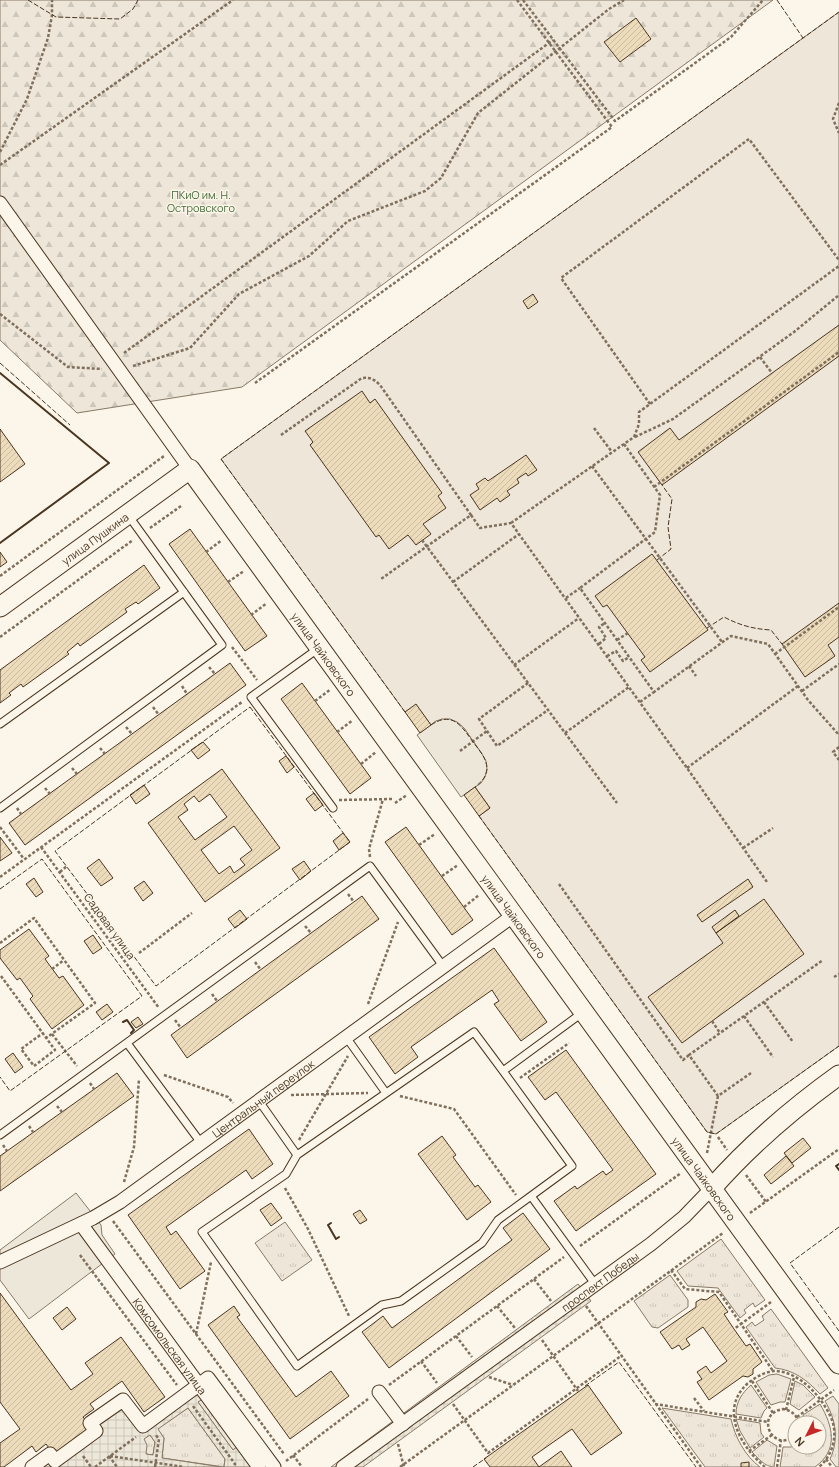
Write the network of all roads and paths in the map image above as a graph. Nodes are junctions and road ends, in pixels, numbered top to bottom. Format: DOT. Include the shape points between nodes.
graph roads {
  1 [pos="52,0"];
  2 [pos="233,0"];
  3 [pos="517,0"];
  4 [pos="524,0"];
  5 [pos="624,0"];
  6 [pos="763,0"];
  7 [pos="553,40"];
  8 [pos="549,43"];
  9 [pos="559,48"];
  10 [pos="555,51"];
  11 [pos="839,103"];
  12 [pos="839,133"];
  13 [pos="0,152"];
  14 [pos="0,166"];
  15 [pos="0,203"];
  16 [pos="839,260"];
  17 [pos="839,266"];
  18 [pos="838,297"];
  19 [pos="0,314"];
  20 [pos="839,352"];
  21 [pos="760,357"];
  22 [pos="116,365"];
  23 [pos="772,373"];
  24 [pos="255,383"];
  25 [pos="650,404"];
  26 [pos="594,428"];
  27 [pos="281,435"];
  28 [pos="634,437"];
  29 [pos="624,444"];
  30 [pos="175,448"];
  31 [pos="612,452"];
  32 [pos="592,466"];
  33 [pos="190,469"];
  34 [pos="654,487"];
  35 [pos="181,506"];
  36 [pos="128,514"];
  37 [pos="471,516"];
  38 [pos="511,523"];
  39 [pos="142,534"];
  40 [pos="519,534"];
  41 [pos="646,539"];
  42 [pos="422,540"];
  43 [pos="427,547"];
  44 [pos="0,576"];
  45 [pos="381,579"];
  46 [pos="453,582"];
  47 [pos="580,588"];
  48 [pos="184,592"];
  49 [pos="566,598"];
  50 [pos="0,607"];
  51 [pos="839,608"];
  52 [pos="579,618"];
  53 [pos="605,623"];
  54 [pos="628,633"];
  55 [pos="0,636"];
  56 [pos="617,640"];
  57 [pos="722,642"];
  58 [pos="598,644"];
  59 [pos="222,645"];
  60 [pos="320,647"];
  61 [pos="775,654"];
  62 [pos="608,656"];
  63 [pos="629,657"];
  64 [pos="839,664"];
  65 [pos="514,665"];
  66 [pos="689,666"];
  67 [pos="696,676"];
  68 [pos="528,683"];
  69 [pos="798,686"];
  70 [pos="629,687"];
  71 [pos="263,688"];
  72 [pos="802,691"];
  73 [pos="654,692"];
  74 [pos="251,697"];
  75 [pos="640,702"];
  76 [pos="548,710"];
  77 [pos="0,724"];
  78 [pos="487,731"];
  79 [pos="565,733"];
  80 [pos="839,735"];
  81 [pos="839,747"];
  82 [pos="460,751"];
  83 [pos="839,760"];
  84 [pos="687,768"];
  85 [pos="383,799"];
  86 [pos="392,799"];
  87 [pos="327,800"];
  88 [pos="617,803"];
  89 [pos="0,808"];
  90 [pos="333,808"];
  91 [pos="0,827"];
  92 [pos="773,828"];
  93 [pos="41,847"];
  94 [pos="743,848"];
  95 [pos="24,859"];
  96 [pos="67,866"];
  97 [pos="370,866"];
  98 [pos="60,872"];
  99 [pos="0,877"];
  100 [pos="767,882"];
  101 [pos="559,884"];
  102 [pos="403,910"];
  103 [pos="192,913"];
  104 [pos="514,915"];
  105 [pos="0,943"];
  106 [pos="139,953"];
  107 [pos="64,960"];
  108 [pos="822,960"];
  109 [pos="443,966"];
  110 [pos="52,969"];
  111 [pos="839,974"];
  112 [pos="0,976"];
  113 [pos="834,977"];
  114 [pos="764,1002"];
  115 [pos="584,1012"];
  116 [pos="165,1016"];
  117 [pos="744,1016"];
  118 [pos="712,1021"];
  119 [pos="359,1027"];
  120 [pos="43,1033"];
  121 [pos="720,1033"];
  122 [pos="52,1034"];
  123 [pos="46,1038"];
  124 [pos="350,1042"];
  125 [pos="793,1042"];
  126 [pos="127,1043"];
  127 [pos="569,1043"];
  128 [pos="689,1055"];
  129 [pos="773,1057"];
  130 [pos="140,1061"];
  131 [pos="147,1069"];
  132 [pos="503,1071"];
  133 [pos="751,1073"];
  134 [pos="83,1075"];
  135 [pos="839,1075"];
  136 [pos="512,1084"];
  137 [pos="326,1093"];
  138 [pos="386,1093"];
  139 [pos="288,1095"];
  140 [pos="718,1096"];
  141 [pos="259,1101"];
  142 [pos="241,1114"];
  143 [pos="0,1136"];
  144 [pos="201,1143"];
  145 [pos="839,1149"];
  146 [pos="295,1152"];
  147 [pos="694,1163"];
  148 [pos="280,1178"];
  149 [pos="712,1188"];
  150 [pos="530,1196"];
  151 [pos="522,1203"];
  152 [pos="115,1205"];
  153 [pos="113,1221"];
  154 [pos="737,1223"];
  155 [pos="81,1224"];
  156 [pos="214,1248"];
  157 [pos="571,1252"];
  158 [pos="80,1255"];
  159 [pos="0,1262"];
  160 [pos="671,1270"];
  161 [pos="534,1279"];
  162 [pos="586,1291"];
  163 [pos="771,1302"];
  164 [pos="552,1303"];
  165 [pos="497,1306"];
  166 [pos="598,1324"];
  167 [pos="741,1324"];
  168 [pos="353,1326"];
  169 [pos="734,1329"];
  170 [pos="516,1330"];
  171 [pos="196,1334"];
  172 [pos="456,1336"];
  173 [pos="540,1338"];
  174 [pos="553,1356"];
  175 [pos="621,1356"];
  176 [pos="475,1360"];
  177 [pos="421,1361"];
  178 [pos="839,1364"];
  179 [pos="773,1371"];
  180 [pos="487,1376"];
  181 [pos="794,1377"];
  182 [pos="752,1381"];
  183 [pos="199,1385"];
  184 [pos="513,1385"];
  185 [pos="440,1386"];
  186 [pos="577,1390"];
  187 [pos="834,1390"];
  188 [pos="379,1392"];
  189 [pos="184,1395"];
  190 [pos="694,1398"];
  191 [pos="820,1400"];
  192 [pos="452,1402"];
  193 [pos="655,1404"];
  194 [pos="786,1410"];
  195 [pos="704,1412"];
  196 [pos="774,1413"];
  197 [pos="795,1415"];
  198 [pos="800,1415"];
  199 [pos="733,1416"];
  200 [pos="464,1420"];
  201 [pos="768,1422"];
  202 [pos="403,1424"];
  203 [pos="154,1433"];
  204 [pos="772,1435"];
  205 [pos="787,1439"];
  206 [pos="781,1440"];
  207 [pos="397,1442"];
  208 [pos="749,1451"];
  209 [pos="293,1455"];
  210 [pos="826,1459"];
  211 [pos="288,1460"];
  212 [pos="156,1463"];
  213 [pos="278,1465"];
  214 [pos="404,1466"];
  215 [pos="32,1467"];
  216 [pos="117,1467"];
  217 [pos="155,1467"];
  218 [pos="184,1467"];
  219 [pos="234,1467"];
  220 [pos="259,1467"];
  221 [pos="302,1467"];
  222 [pos="343,1467"];
  223 [pos="400,1467"];
  224 [pos="701,1467"];
  225 [pos="765,1467"];
  226 [pos="777,1467"];
  227 [pos="818,1467"];
  228 [pos="832,1467"];
  1 -- 13 [label="path" via="48,38 27,99"];
  2 -- 14 [label="path"];
  3 -- 8 [label="path"];
  4 -- 7 [label="path"];
  5 -- 9 [label="path"];
  6 -- 9 [label="path" via="731,38 615,121"];
  7 -- 8 [label="path"];
  7 -- 9 [label="path"];
  8 -- 10 [label="path"];
  8 -- 22 [label="path"];
  9 -- 10 [label="path"];
  10 -- 22 [label="path" via="478,113 441,178 425,191 348,221 309,256 239,294 190,348"];
  10 -- 24 [label="path" via="612,128"];
  11 -- 12 [label="path" via="833,119"];
  15 -- 22 [label="street"];
  16 -- 25 [label="path" via="749,139 561,278"];
  17 -- 25 [label="path"];
  18 -- 21 [label="path"];
  19 -- 22 [label="path" via="68,367"];
  20 -- 34 [label="path"];
  21 -- 23 [label="path"];
  21 -- 28 [label="path" via="673,419"];
  22 -- 30 [label="street"];
  25 -- 28 [label="path" via="639,412 639,424"];
  26 -- 31 [label="path"];
  27 -- 37 [label="path" via="355,382 368,377 374,379"];
  28 -- 29 [label="path"];
  29 -- 31 [label="path"];
  29 -- 34 [label="path"];
  30 -- 33 [label="street"];
  30 -- 44 [label="path"];
  31 -- 32 [label="path"];
  32 -- 38 [label="path"];
  32 -- 41 [label="path"];
  33 -- 36 [label="main road, улица Пушкина"];
  33 -- 60 [label="main road, улица Чайковского"];
  34 -- 41 [label="path" via="660,495 655,532"];
  35 -- 39 [label="path"];
  36 -- 39 [label="lane"];
  36 -- 50 [label="main road, улица Пушкина"];
  37 -- 38 [label="path" via="480,528"];
  37 -- 43 [label="path"];
  38 -- 40 [label="path"];
  39 -- 48 [label="lane"];
  39 -- 55 [label="path"];
  40 -- 46 [label="path"];
  40 -- 49 [label="path"];
  41 -- 47 [label="path"];
  41 -- 57 [label="path"];
  42 -- 43 [label="path"];
  43 -- 45 [label="path"];
  43 -- 46 [label="path"];
  46 -- 65 [label="path"];
  47 -- 49 [label="path"];
  47 -- 53 [label="path"];
  48 -- 59 [label="lane"];
  48 -- 77 [label="lane"];
  49 -- 52 [label="path"];
  51 -- 61 [label="path"];
  52 -- 58 [label="path"];
  52 -- 65 [label="path"];
  53 -- 56 [label="path"];
  53 -- 58 [label="path" via="598,627 606,638"];
  54 -- 56 [label="path"];
  56 -- 63 [label="path"];
  57 -- 61 [label="path" via="731,636 768,644"];
  57 -- 66 [label="path"];
  58 -- 62 [label="path"];
  59 -- 71 [label="path" via="231,647"];
  59 -- 89 [label="lane"];
  60 -- 71 [label="lane"];
  60 -- 104 [label="main road, улица Чайковского"];
  61 -- 69 [label="path"];
  62 -- 63 [label="path" via="616,651 623,661"];
  62 -- 70 [label="path"];
  63 -- 73 [label="path"];
  64 -- 72 [label="path"];
  65 -- 68 [label="path"];
  66 -- 67 [label="path"];
  66 -- 73 [label="path"];
  68 -- 76 [label="path"];
  68 -- 78 [label="path" via="478,718"];
  69 -- 72 [label="path"];
  69 -- 84 [label="path"];
  70 -- 75 [label="path"];
  70 -- 79 [label="path"];
  71 -- 74 [label="lane"];
  72 -- 80 [label="path"];
  73 -- 75 [label="path"];
  74 -- 87 [label="lane"];
  74 -- 93 [label="path"];
  75 -- 84 [label="path"];
  76 -- 78 [label="path" via="497,746"];
  76 -- 79 [label="path"];
  78 -- 82 [label="path"];
  79 -- 88 [label="path"];
  81 -- 83 [label="path" via="832,752"];
  84 -- 94 [label="path"];
  85 -- 86 [label="path"];
  85 -- 87 [label="path"];
  85 -- 97 [label="path" via="369,849"];
  87 -- 90 [label="lane"];
  91 -- 95 [label="path"];
  92 -- 94 [label="path"];
  93 -- 95 [label="path"];
  93 -- 98 [label="path, Садовая улица"];
  94 -- 100 [label="path"];
  95 -- 99 [label="path"];
  96 -- 98 [label="path"];
  97 -- 102 [label="lane"];
  97 -- 116 [label="lane"];
  98 -- 116 [label="path, Садовая улица"];
  101 -- 128 [label="path" via="683,1060"];
  102 -- 109 [label="lane"];
  102 -- 119 [label="path"];
  103 -- 106 [label="path"];
  104 -- 109 [label="street, Центральный переулок"];
  104 -- 115 [label="main road, улица Чайковского"];
  105 -- 107 [label="path" via="34,918"];
  107 -- 110 [label="path"];
  107 -- 122 [label="path" via="95,1003"];
  108 -- 114 [label="path"];
  109 -- 119 [label="street, Центральный переулок"];
  111 -- 113 [label="path"];
  112 -- 120 [label="path"];
  114 -- 117 [label="path"];
  114 -- 125 [label="path"];
  115 -- 132 [label="lane"];
  115 -- 147 [label="main road, улица Чайковского"];
  116 -- 126 [label="lane"];
  117 -- 121 [label="path"];
  117 -- 129 [label="path"];
  118 -- 121 [label="path"];
  119 -- 124 [label="street, Центральный переулок"];
  120 -- 123 [label="path"];
  120 -- 123 [label="path" via="21,1049 34,1066 55,1050"];
  121 -- 128 [label="path"];
  122 -- 123 [label="path"];
  122 -- 134 [label="path"];
  124 -- 137 [label="path"];
  124 -- 138 [label="lane"];
  124 -- 141 [label="street, Центральный переулок"];
  126 -- 130 [label="lane"];
  126 -- 134 [label="lane"];
  127 -- 136 [label="path"];
  128 -- 140 [label="path"];
  130 -- 131 [label="lane"];
  130 -- 152 [label="path" via="134,1147"];
  131 -- 142 [label="path" via="228,1096"];
  131 -- 144 [label="lane"];
  132 -- 136 [label="lane"];
  132 -- 138 [label="lane" via="474,1032"];
  133 -- 140 [label="path"];
  134 -- 143 [label="lane"];
  135 -- 149 [label="main road, проспект Победы" via="767,1133"];
  136 -- 150 [label="lane" via="572,1166"];
  137 -- 138 [label="path"];
  137 -- 139 [label="path"];
  137 -- 146 [label="path"];
  138 -- 146 [label="lane"];
  138 -- 151 [label="path" via="454,1109"];
  140 -- 147 [label="path" via="707,1154"];
  141 -- 142 [label="street, Центральный переулок"];
  141 -- 146 [label="lane"];
  142 -- 144 [label="street, Центральный переулок"];
  144 -- 152 [label="street, Центральный переулок"];
  145 -- 154 [label="path"];
  146 -- 148 [label="lane" via="286,1174"];
  147 -- 149 [label="main road, улица Чайковского"];
  147 -- 157 [label="path"];
  148 -- 156 [label="lane" via="202,1232"];
  148 -- 168 [label="path" via="308,1229"];
  149 -- 154 [label="main road, улица Чайковского"];
  149 -- 162 [label="street, проспект Победы" via="669,1230"];
  150 -- 151 [label="lane"];
  150 -- 157 [label="lane"];
  151 -- 168 [label="lane" via="498,1220 482,1243 401,1301 382,1305"];
  152 -- 155 [label="street, Центральный переулок"];
  153 -- 171 [label="path"];
  154 -- 160 [label="path"];
  154 -- 178 [label="main road, улица Чайковского"];
  155 -- 159 [label="street, Центральный переулок"];
  155 -- 183 [label="street, Комсомольская улица"];
  156 -- 168 [label="lane" via="297,1366"];
  156 -- 171 [label="path"];
  157 -- 161 [label="path"];
  157 -- 162 [label="lane"];
  158 -- 189 [label="path"];
  160 -- 166 [label="path"];
  160 -- 167 [label="path" via="686,1289 719,1292"];
  161 -- 164 [label="path"];
  161 -- 165 [label="path"];
  162 -- 166 [label="path"];
  162 -- 202 [label="street, проспект Победы"];
  163 -- 167 [label="path"];
  165 -- 170 [label="path"];
  165 -- 172 [label="path"];
  166 -- 174 [label="path"];
  166 -- 175 [label="path"];
  167 -- 169 [label="path"];
  167 -- 179 [label="path"];
  171 -- 211 [label="path"];
  172 -- 176 [label="path"];
  172 -- 177 [label="path"];
  173 -- 174 [label="path"];
  174 -- 184 [label="path"];
  174 -- 186 [label="path"];
  175 -- 186 [label="path"];
  175 -- 193 [label="path"];
  177 -- 185 [label="path"];
  177 -- 188 [label="path"];
  179 -- 181 [label="path"];
  179 -- 182 [label="path"];
  180 -- 184 [label="path"];
  181 -- 191 [label="path" via="805,1384"];
  181 -- 194 [label="path"];
  182 -- 196 [label="path"];
  182 -- 199 [label="path" via="737,1397"];
  183 -- 189 [label="street"];
  183 -- 213 [label="street" via="208,1378"];
  183 -- 220 [label="street, Комсомольская улица"];
  184 -- 200 [label="path"];
  186 -- 200 [label="path" via="488,1453"];
  187 -- 191 [label="path"];
  188 -- 202 [label="street"];
  188 -- 209 [label="path"];
  189 -- 215 [label="street" via="143,1426 123,1400 90,1423 96,1431 55,1461 50,1454"];
  189 -- 219 [label="path" via="235,1464"];
  190 -- 195 [label="path"];
  191 -- 198 [label="path"];
  191 -- 210 [label="path" via="832,1422 834,1434 833,1445"];
  192 -- 200 [label="path"];
  193 -- 195 [label="path"];
  193 -- 224 [label="path"];
  194 -- 196 [label="path"];
  194 -- 197 [label="path"];
  195 -- 199 [label="path"];
  196 -- 201 [label="path"];
  199 -- 201 [label="path"];
  199 -- 208 [label="path" via="736,1428"];
  200 -- 214 [label="path"];
  201 -- 204 [label="path"];
  202 -- 222 [label="street, проспект Победы"];
  203 -- 212 [label="path" via="159,1439"];
  204 -- 206 [label="path"];
  204 -- 208 [label="path"];
  205 -- 206 [label="path"];
  206 -- 226 [label="path"];
  207 -- 214 [label="path"];
  208 -- 225 [label="path"];
  209 -- 211 [label="path"];
  209 -- 221 [label="path"];
  210 -- 227 [label="path"];
  210 -- 228 [label="path"];
  211 -- 213 [label="path"];
  212 -- 216 [label="path" via="109,1456"];
  212 -- 217 [label="path"];
  212 -- 218 [label="path"];
  214 -- 223 [label="path"];
}
